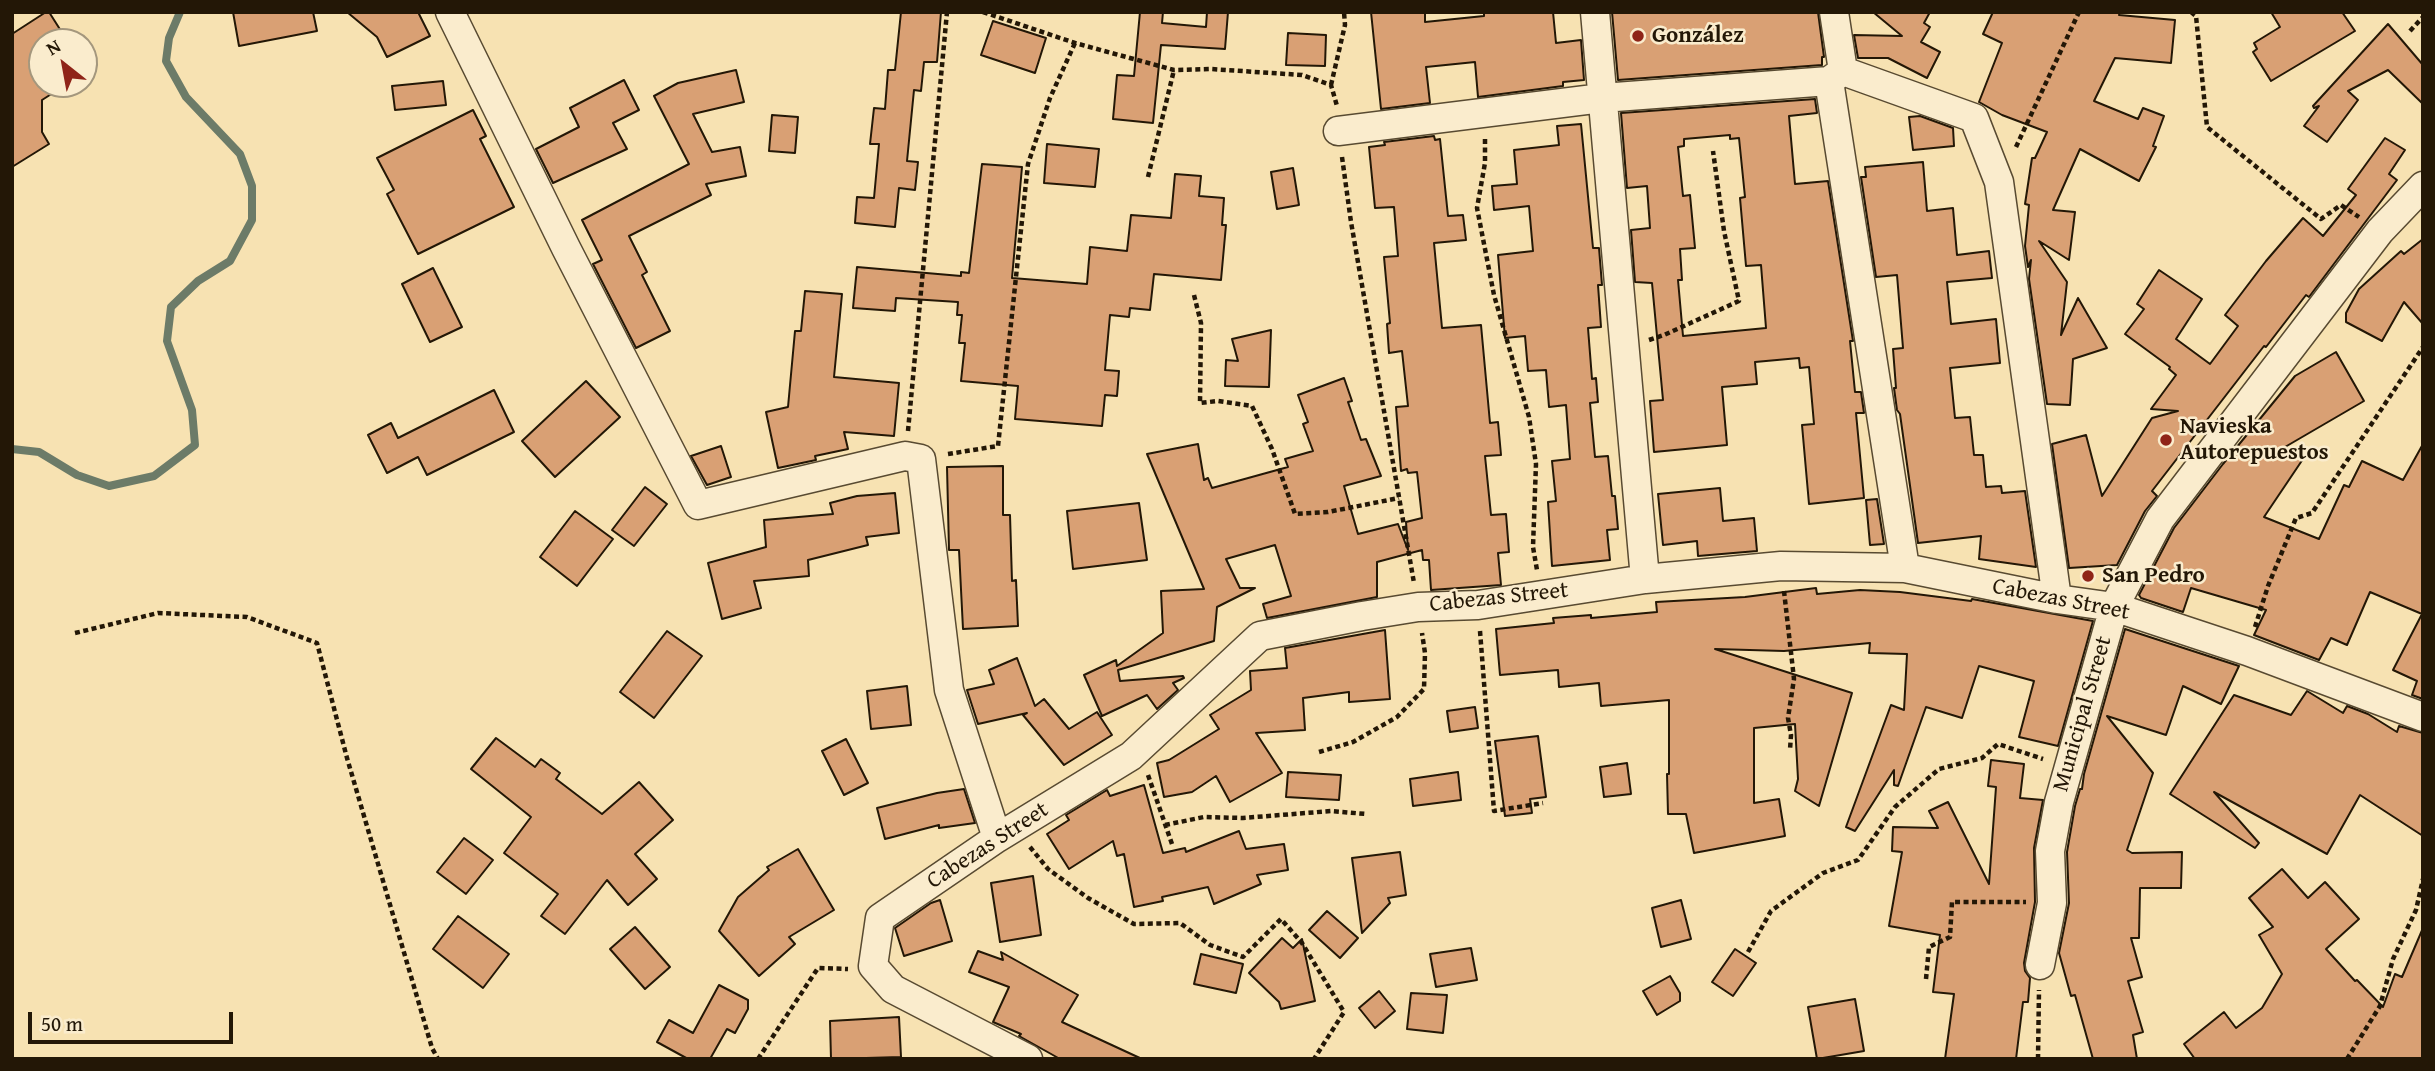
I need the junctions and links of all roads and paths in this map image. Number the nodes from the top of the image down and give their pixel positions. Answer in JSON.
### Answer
{"nodes":[{"id":1,"x":450,"y":12,"type":"edge"},
{"id":2,"x":947,"y":12,"type":"edge"},
{"id":3,"x":1344,"y":12,"type":"edge"},
{"id":4,"x":1595,"y":12,"type":"edge"},
{"id":5,"x":1834,"y":12,"type":"edge"},
{"id":6,"x":2079,"y":12,"type":"edge"},
{"id":7,"x":2191,"y":12,"type":"edge"},
{"id":8,"x":988,"y":13,"type":"edge"},
{"id":9,"x":2423,"y":17,"type":"edge"},
{"id":10,"x":2410,"y":31,"type":"dead end"},
{"id":11,"x":1075,"y":43,"type":"junction"},
{"id":12,"x":1174,"y":71,"type":"junction"},
{"id":13,"x":1836,"y":76,"type":"junction"},
{"id":14,"x":1331,"y":85,"type":"junction"},
{"id":15,"x":1602,"y":98,"type":"junction"},
{"id":16,"x":1485,"y":113,"type":"junction"},
{"id":17,"x":1338,"y":131,"type":"junction"},
{"id":18,"x":1713,"y":151,"type":"dead end"},
{"id":19,"x":1149,"y":177,"type":"dead end"},
{"id":20,"x":1999,"y":182,"type":"junction"},
{"id":21,"x":2423,"y":186,"type":"edge"},
{"id":22,"x":2380,"y":231,"type":"junction"},
{"id":23,"x":1194,"y":295,"type":"dead end"},
{"id":24,"x":2423,"y":347,"type":"edge"},
{"id":25,"x":1625,"y":348,"type":"junction"},
{"id":26,"x":913,"y":457,"type":"junction"},
{"id":27,"x":1399,"y":498,"type":"junction"},
{"id":28,"x":1781,"y":566,"type":"junction"},
{"id":29,"x":1905,"y":568,"type":"junction"},
{"id":30,"x":1645,"y":579,"type":"junction"},
{"id":31,"x":1541,"y":596,"type":"junction"},
{"id":32,"x":2057,"y":599,"type":"junction"},
{"id":33,"x":1478,"y":605,"type":"junction"},
{"id":34,"x":1418,"y":607,"type":"junction"},
{"id":35,"x":2114,"y":607,"type":"junction"},
{"id":36,"x":75,"y":633,"type":"dead end"},
{"id":37,"x":2247,"y":651,"type":"junction"},
{"id":38,"x":2423,"y":717,"type":"edge"},
{"id":39,"x":1790,"y":750,"type":"dead end"},
{"id":40,"x":1319,"y":752,"type":"dead end"},
{"id":41,"x":1131,"y":756,"type":"junction"},
{"id":42,"x":2067,"y":767,"type":"junction"},
{"id":43,"x":1543,"y":803,"type":"dead end"},
{"id":44,"x":1366,"y":814,"type":"dead end"},
{"id":45,"x":1166,"y":825,"type":"junction"},
{"id":46,"x":1005,"y":833,"type":"junction"},
{"id":47,"x":1171,"y":844,"type":"dead end"},
{"id":48,"x":2423,"y":879,"type":"edge"},
{"id":49,"x":2052,"y":903,"type":"junction"},
{"id":50,"x":1748,"y":952,"type":"dead end"},
{"id":51,"x":2039,"y":965,"type":"joint"},
{"id":52,"x":873,"y":966,"type":"junction"},
{"id":53,"x":1926,"y":979,"type":"dead end"},
{"id":54,"x":438,"y":1059,"type":"edge"},
{"id":55,"x":758,"y":1059,"type":"edge"},
{"id":56,"x":1028,"y":1059,"type":"edge"},
{"id":57,"x":1314,"y":1059,"type":"edge"},
{"id":58,"x":2038,"y":1059,"type":"edge"},
{"id":59,"x":2347,"y":1059,"type":"edge"}],
"edges":[{"from":1,"to":26,"type":"street"},
{"from":2,"to":26,"type":"path"},
{"from":3,"to":14,"type":"path"},
{"from":4,"to":15,"type":"street"},
{"from":5,"to":13,"type":"street"},
{"from":6,"to":20,"type":"path"},
{"from":7,"to":22,"type":"path"},
{"from":8,"to":11,"type":"path"},
{"from":9,"to":10,"type":"path"},
{"from":11,"to":12,"type":"path"},
{"from":11,"to":26,"type":"path"},
{"from":12,"to":14,"type":"path"},
{"from":12,"to":19,"type":"path"},
{"from":13,"to":15,"type":"street"},
{"from":13,"to":20,"type":"street"},
{"from":13,"to":29,"type":"street"},
{"from":14,"to":17,"type":"path"},
{"from":15,"to":16,"type":"street"},
{"from":15,"to":25,"type":"street"},
{"from":16,"to":17,"type":"street"},
{"from":16,"to":31,"type":"path"},
{"from":17,"to":27,"type":"path"},
{"from":18,"to":25,"type":"path"},
{"from":20,"to":32,"type":"street"},
{"from":21,"to":22,"type":"street","name":"Municipal Street"},
{"from":22,"to":35,"type":"street","name":"Municipal Street"},
{"from":23,"to":27,"type":"path"},
{"from":24,"to":37,"type":"path"},
{"from":25,"to":30,"type":"street"},
{"from":26,"to":46,"type":"street"},
{"from":27,"to":34,"type":"path"},
{"from":28,"to":29,"type":"street","name":"Cabezas Street"},
{"from":28,"to":30,"type":"street","name":"Cabezas Street"},
{"from":28,"to":39,"type":"path"},
{"from":29,"to":32,"type":"street","name":"Cabezas Street"},
{"from":30,"to":31,"type":"street","name":"Cabezas Street"},
{"from":31,"to":33,"type":"street","name":"Cabezas Street"},
{"from":32,"to":35,"type":"street","name":"Cabezas Street"},
{"from":33,"to":34,"type":"street","name":"Cabezas Street"},
{"from":33,"to":43,"type":"path"},
{"from":34,"to":40,"type":"path"},
{"from":34,"to":41,"type":"street","name":"Cabezas Street"},
{"from":35,"to":37,"type":"street","name":"Cabezas Street"},
{"from":35,"to":42,"type":"street","name":"Municipal Street"},
{"from":36,"to":54,"type":"path"},
{"from":37,"to":38,"type":"street","name":"Cabezas Street"},
{"from":41,"to":45,"type":"path"},
{"from":41,"to":46,"type":"street","name":"Cabezas Street"},
{"from":42,"to":49,"type":"street","name":"Municipal Street"},
{"from":42,"to":50,"type":"path"},
{"from":44,"to":45,"type":"path"},
{"from":45,"to":47,"type":"path"},
{"from":46,"to":52,"type":"street","name":"Cabezas Street"},
{"from":46,"to":57,"type":"path"},
{"from":48,"to":59,"type":"path"},
{"from":49,"to":51,"type":"street","name":"Municipal Street"},
{"from":49,"to":53,"type":"path"},
{"from":51,"to":58,"type":"path"},
{"from":52,"to":55,"type":"path"},
{"from":52,"to":56,"type":"street"}]}
